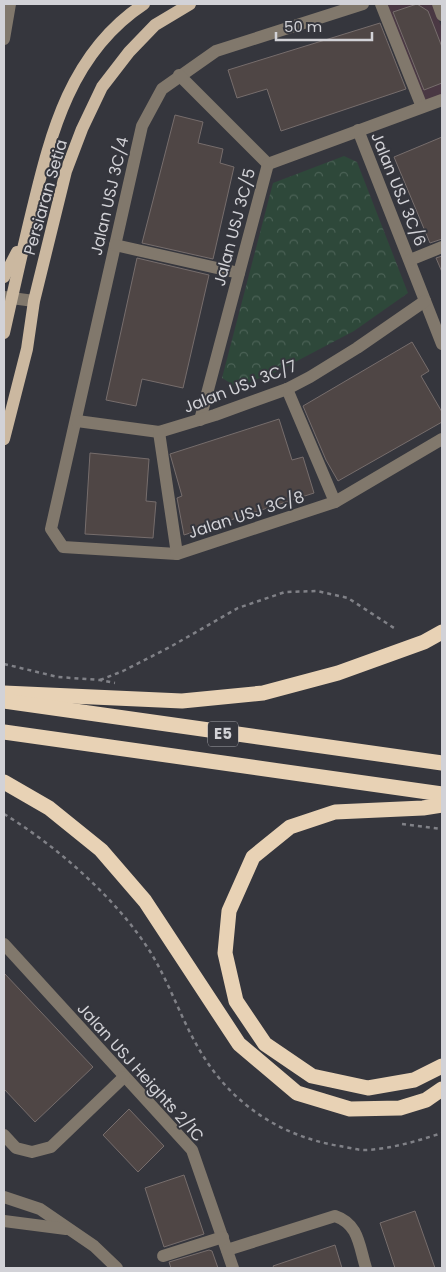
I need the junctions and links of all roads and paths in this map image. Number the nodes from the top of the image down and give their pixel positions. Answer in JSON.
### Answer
{"nodes":[{"id":1,"x":10,"y":4,"type":"edge"},
{"id":2,"x":144,"y":4,"type":"edge"},
{"id":3,"x":190,"y":4,"type":"edge"},
{"id":4,"x":363,"y":4,"type":"edge"},
{"id":5,"x":381,"y":4,"type":"edge"},
{"id":6,"x":438,"y":4,"type":"edge"},
{"id":7,"x":442,"y":15,"type":"edge"},
{"id":8,"x":4,"y":39,"type":"edge"},
{"id":9,"x":180,"y":75,"type":"junction"},
{"id":10,"x":442,"y":100,"type":"edge"},
{"id":11,"x":422,"y":107,"type":"junction"},
{"id":12,"x":358,"y":130,"type":"junction"},
{"id":13,"x":268,"y":164,"type":"junction"},
{"id":14,"x":26,"y":236,"type":"junction"},
{"id":15,"x":115,"y":245,"type":"junction"},
{"id":16,"x":442,"y":247,"type":"edge"},
{"id":17,"x":410,"y":260,"type":"junction"},
{"id":18,"x":239,"y":273,"type":"junction"},
{"id":19,"x":4,"y":277,"type":"edge"},
{"id":20,"x":8,"y":297,"type":"edge"},
{"id":21,"x":34,"y":301,"type":"junction"},
{"id":22,"x":425,"y":301,"type":"junction"},
{"id":23,"x":4,"y":334,"type":"edge"},
{"id":24,"x":442,"y":344,"type":"edge"},
{"id":25,"x":287,"y":389,"type":"junction"},
{"id":26,"x":77,"y":420,"type":"junction"},
{"id":27,"x":200,"y":420,"type":"junction"},
{"id":28,"x":159,"y":432,"type":"junction"},
{"id":29,"x":4,"y":438,"type":"edge"},
{"id":30,"x":442,"y":440,"type":"edge"},
{"id":31,"x":335,"y":502,"type":"junction"},
{"id":32,"x":51,"y":530,"type":"joint"},
{"id":33,"x":177,"y":554,"type":"junction"},
{"id":34,"x":394,"y":628,"type":"dead end"},
{"id":35,"x":442,"y":632,"type":"edge"},
{"id":36,"x":4,"y":664,"type":"edge"},
{"id":37,"x":100,"y":680,"type":"junction"},
{"id":38,"x":117,"y":684,"type":"dead end"},
{"id":39,"x":4,"y":693,"type":"edge"},
{"id":40,"x":4,"y":700,"type":"edge"},
{"id":41,"x":4,"y":732,"type":"edge"},
{"id":42,"x":442,"y":763,"type":"edge"},
{"id":43,"x":4,"y":782,"type":"edge"},
{"id":44,"x":442,"y":794,"type":"edge"},
{"id":45,"x":442,"y":805,"type":"edge"},
{"id":46,"x":399,"y":824,"type":"dead end"},
{"id":47,"x":442,"y":829,"type":"edge"},
{"id":48,"x":4,"y":944,"type":"edge"},
{"id":49,"x":442,"y":1066,"type":"edge"},
{"id":50,"x":124,"y":1077,"type":"junction"},
{"id":51,"x":442,"y":1089,"type":"edge"},
{"id":52,"x":4,"y":1135,"type":"edge"},
{"id":53,"x":4,"y":1197,"type":"edge"},
{"id":54,"x":4,"y":1221,"type":"edge"},
{"id":55,"x":71,"y":1229,"type":"junction"},
{"id":56,"x":223,"y":1237,"type":"junction"},
{"id":57,"x":227,"y":1250,"type":"junction"},
{"id":58,"x":164,"y":1256,"type":"dead end"},
{"id":59,"x":117,"y":1268,"type":"edge"},
{"id":60,"x":233,"y":1268,"type":"edge"},
{"id":61,"x":366,"y":1268,"type":"edge"}],
"edges":[{"from":1,"to":8,"type":"street"},
{"from":2,"to":14,"type":"main road","name":"Persiaran Setia"},
{"from":3,"to":21,"type":"main road","name":"Persiaran Setia"},
{"from":4,"to":9,"type":"street","name":"Jalan USJ 3C/4"},
{"from":5,"to":11,"type":"street"},
{"from":6,"to":7,"type":"street"},
{"from":9,"to":13,"type":"street"},
{"from":9,"to":15,"type":"street","name":"Jalan USJ 3C/4"},
{"from":10,"to":11,"type":"street","name":"Jalan USJ 3C/5"},
{"from":11,"to":12,"type":"street","name":"Jalan USJ 3C/5"},
{"from":12,"to":13,"type":"street","name":"Jalan USJ 3C/5"},
{"from":12,"to":17,"type":"street","name":"Jalan USJ 3C/6"},
{"from":13,"to":18,"type":"street","name":"Jalan USJ 3C/5"},
{"from":14,"to":19,"type":"main road"},
{"from":14,"to":20,"type":"main road","name":"Persiaran Setia"},
{"from":15,"to":18,"type":"street"},
{"from":15,"to":26,"type":"street","name":"Jalan USJ 3C/4"},
{"from":16,"to":17,"type":"street"},
{"from":17,"to":22,"type":"street","name":"Jalan USJ 3C/6"},
{"from":18,"to":27,"type":"street","name":"Jalan USJ 3C/5"},
{"from":20,"to":21,"type":"street"},
{"from":20,"to":23,"type":"main road","name":"Persiaran Setia"},
{"from":21,"to":29,"type":"main road","name":"Persiaran Setia"},
{"from":22,"to":24,"type":"street","name":"Jalan USJ 3C/6"},
{"from":22,"to":25,"type":"street","name":"Jalan USJ 3C/7"},
{"from":25,"to":27,"type":"street","name":"Jalan USJ 3C/7"},
{"from":25,"to":31,"type":"street"},
{"from":26,"to":28,"type":"street","name":"Jalan USJ 3C/7"},
{"from":26,"to":32,"type":"street","name":"Jalan USJ 3C/4"},
{"from":27,"to":28,"type":"street","name":"Jalan USJ 3C/7"},
{"from":28,"to":33,"type":"street"},
{"from":30,"to":31,"type":"street","name":"Jalan USJ 3C/8"},
{"from":31,"to":33,"type":"street","name":"Jalan USJ 3C/8"},
{"from":32,"to":33,"type":"street","name":"Jalan USJ 3C/8"},
{"from":34,"to":37,"type":"path"},
{"from":35,"to":39,"type":"highway"},
{"from":36,"to":37,"type":"path"},
{"from":37,"to":38,"type":"path"},
{"from":40,"to":42,"type":"highway","number":"E5"},
{"from":41,"to":44,"type":"highway","number":"E5"},
{"from":43,"to":51,"type":"highway"},
{"from":45,"to":49,"type":"highway"},
{"from":46,"to":47,"type":"path"},
{"from":48,"to":50,"type":"street","name":"Jalan USJ Heights 2/1C"},
{"from":50,"to":52,"type":"street"},
{"from":50,"to":56,"type":"street","name":"Jalan USJ Heights 2/1C"},
{"from":53,"to":55,"type":"street"},
{"from":54,"to":55,"type":"street"},
{"from":55,"to":59,"type":"street"},
{"from":56,"to":57,"type":"street","name":"Jalan USJ Heights 2/1C"},
{"from":56,"to":58,"type":"street"},
{"from":57,"to":60,"type":"street","name":"Jalan USJ Heights 2/1C"},
{"from":57,"to":61,"type":"street"}]}
